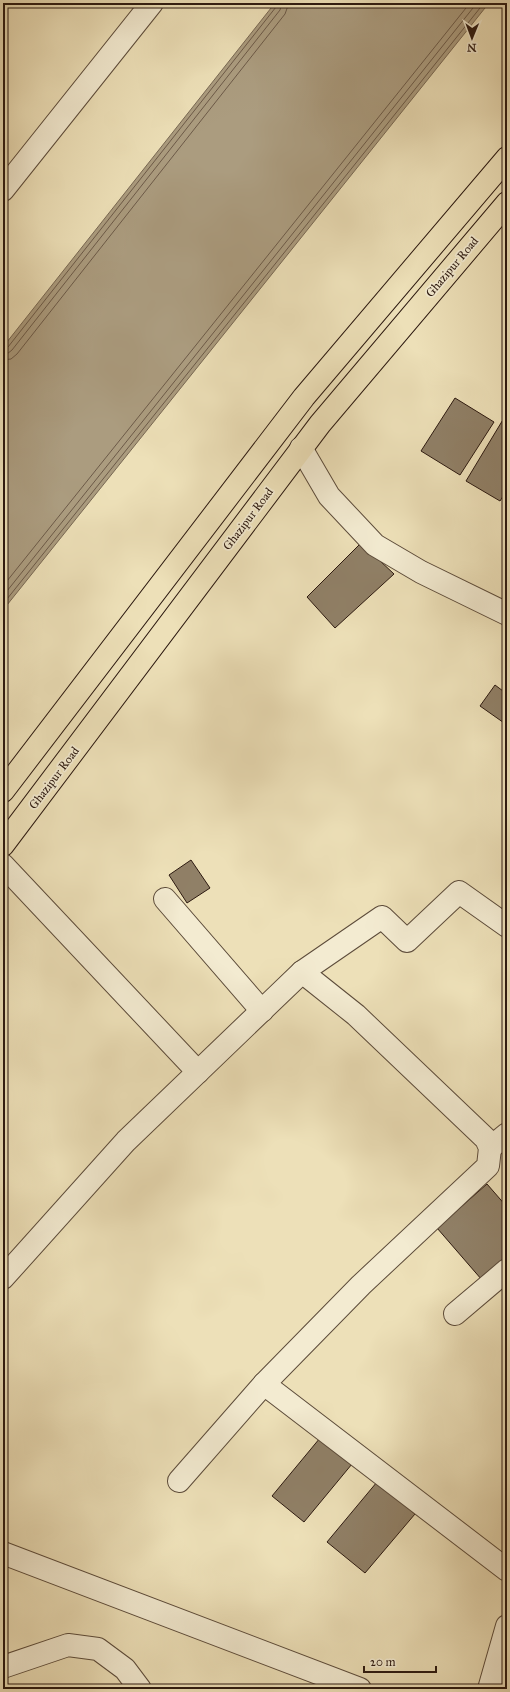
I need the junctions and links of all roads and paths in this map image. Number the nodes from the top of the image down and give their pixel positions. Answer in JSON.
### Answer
{"nodes":[{"id":1,"x":152,"y":3,"type":"edge"},
{"id":2,"x":507,"y":158,"type":"edge"},
{"id":3,"x":3,"y":190,"type":"edge"},
{"id":4,"x":507,"y":203,"type":"edge"},
{"id":5,"x":301,"y":448,"type":"junction"},
{"id":6,"x":507,"y":614,"type":"edge"},
{"id":7,"x":3,"y":791,"type":"edge"},
{"id":8,"x":3,"y":845,"type":"edge"},
{"id":9,"x":3,"y":865,"type":"edge"},
{"id":10,"x":165,"y":899,"type":"dead end"},
{"id":11,"x":507,"y":926,"type":"edge"},
{"id":12,"x":302,"y":972,"type":"junction"},
{"id":13,"x":262,"y":1011,"type":"junction"},
{"id":14,"x":198,"y":1072,"type":"junction"},
{"id":15,"x":507,"y":1134,"type":"edge"},
{"id":16,"x":490,"y":1148,"type":"junction"},
{"id":17,"x":507,"y":1270,"type":"edge"},
{"id":18,"x":3,"y":1278,"type":"edge"},
{"id":19,"x":455,"y":1314,"type":"dead end"},
{"id":20,"x":264,"y":1384,"type":"junction"},
{"id":21,"x":179,"y":1480,"type":"dead end"},
{"id":22,"x":3,"y":1553,"type":"edge"},
{"id":23,"x":507,"y":1570,"type":"edge"},
{"id":24,"x":507,"y":1626,"type":"edge"},
{"id":25,"x":3,"y":1667,"type":"edge"},
{"id":26,"x":140,"y":1689,"type":"edge"},
{"id":27,"x":360,"y":1689,"type":"edge"},
{"id":28,"x":489,"y":1689,"type":"edge"}],
"edges":[{"from":1,"to":3,"type":"street"},
{"from":2,"to":7,"type":"main road"},
{"from":4,"to":5,"type":"main road","name":"Ghazipur Road"},
{"from":5,"to":6,"type":"street"},
{"from":5,"to":8,"type":"main road","name":"Ghazipur Road"},
{"from":9,"to":14,"type":"street"},
{"from":10,"to":13,"type":"street"},
{"from":11,"to":12,"type":"street"},
{"from":12,"to":13,"type":"street"},
{"from":12,"to":16,"type":"street"},
{"from":13,"to":14,"type":"street"},
{"from":14,"to":18,"type":"street"},
{"from":15,"to":16,"type":"street"},
{"from":16,"to":20,"type":"street"},
{"from":17,"to":19,"type":"street"},
{"from":20,"to":21,"type":"street"},
{"from":20,"to":23,"type":"street"},
{"from":22,"to":27,"type":"street"},
{"from":24,"to":28,"type":"street"},
{"from":25,"to":26,"type":"street"}]}
